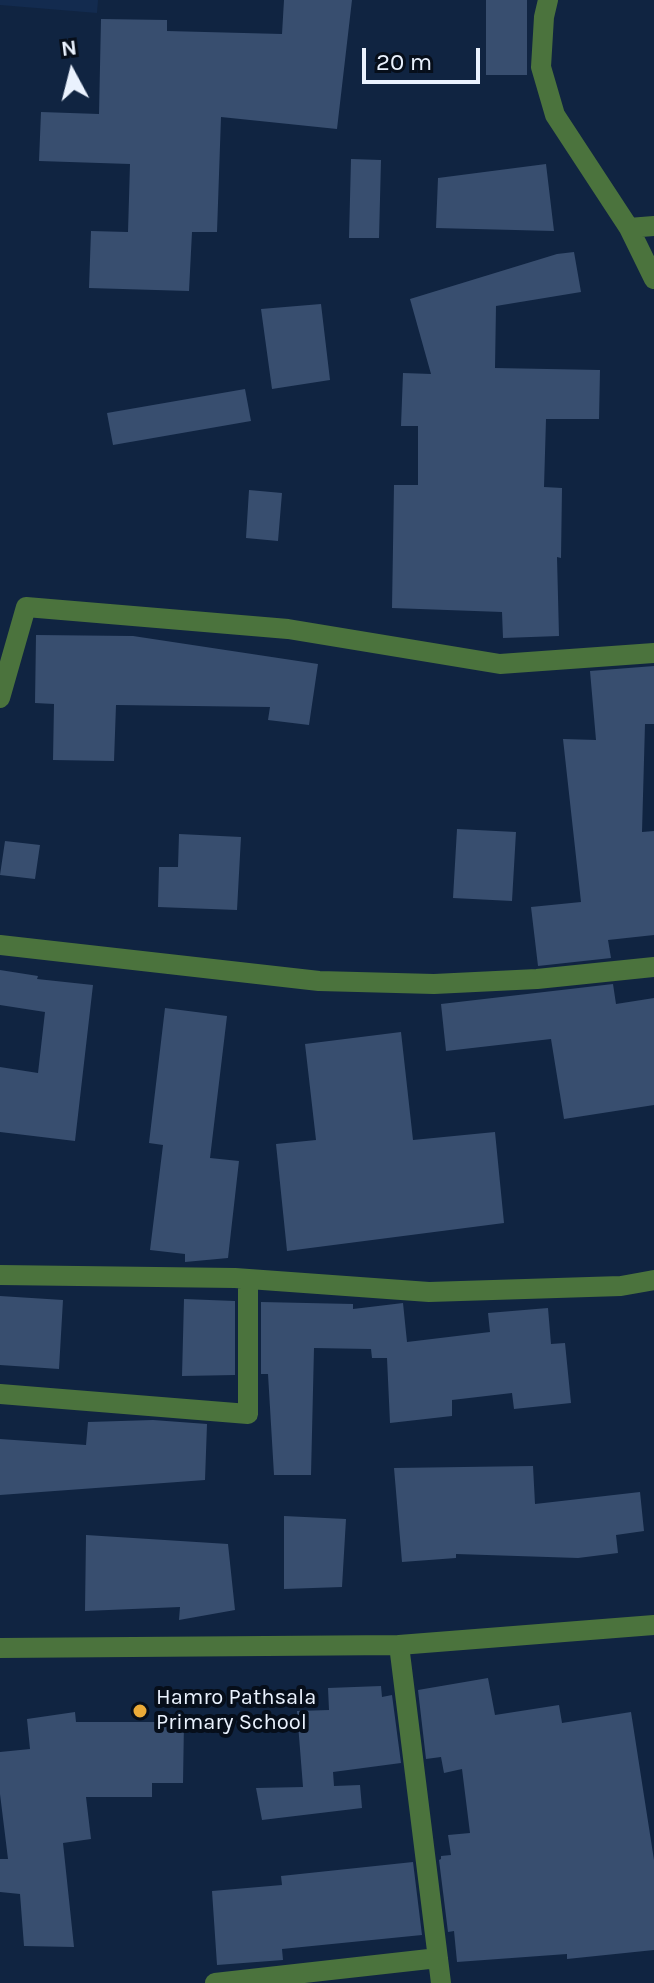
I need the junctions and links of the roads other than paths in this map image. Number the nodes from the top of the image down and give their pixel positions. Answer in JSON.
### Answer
{"nodes":[{"id":1,"x":548,"y":0,"type":"edge"},
{"id":2,"x":654,"y":226,"type":"edge"},
{"id":3,"x":629,"y":228,"type":"junction"},
{"id":4,"x":654,"y":279,"type":"edge"},
{"id":5,"x":654,"y":653,"type":"edge"},
{"id":6,"x":0,"y":698,"type":"edge"},
{"id":7,"x":0,"y":945,"type":"edge"},
{"id":8,"x":654,"y":967,"type":"edge"},
{"id":9,"x":0,"y":1275,"type":"edge"},
{"id":10,"x":248,"y":1279,"type":"junction"},
{"id":11,"x":654,"y":1280,"type":"edge"},
{"id":12,"x":0,"y":1394,"type":"edge"},
{"id":13,"x":654,"y":1625,"type":"edge"},
{"id":14,"x":399,"y":1645,"type":"junction"},
{"id":15,"x":0,"y":1648,"type":"edge"},
{"id":16,"x":438,"y":1958,"type":"junction"},
{"id":17,"x":215,"y":1983,"type":"edge"},
{"id":18,"x":441,"y":1983,"type":"edge"}],
"edges":[{"from":1,"to":3,"type":"street"},
{"from":2,"to":3,"type":"street"},
{"from":3,"to":4,"type":"street"},
{"from":5,"to":6,"type":"street"},
{"from":7,"to":8,"type":"street"},
{"from":9,"to":10,"type":"street"},
{"from":10,"to":11,"type":"street"},
{"from":10,"to":12,"type":"street"},
{"from":13,"to":14,"type":"street"},
{"from":14,"to":15,"type":"street"},
{"from":14,"to":16,"type":"street"},
{"from":16,"to":17,"type":"street"},
{"from":16,"to":18,"type":"street"}]}
